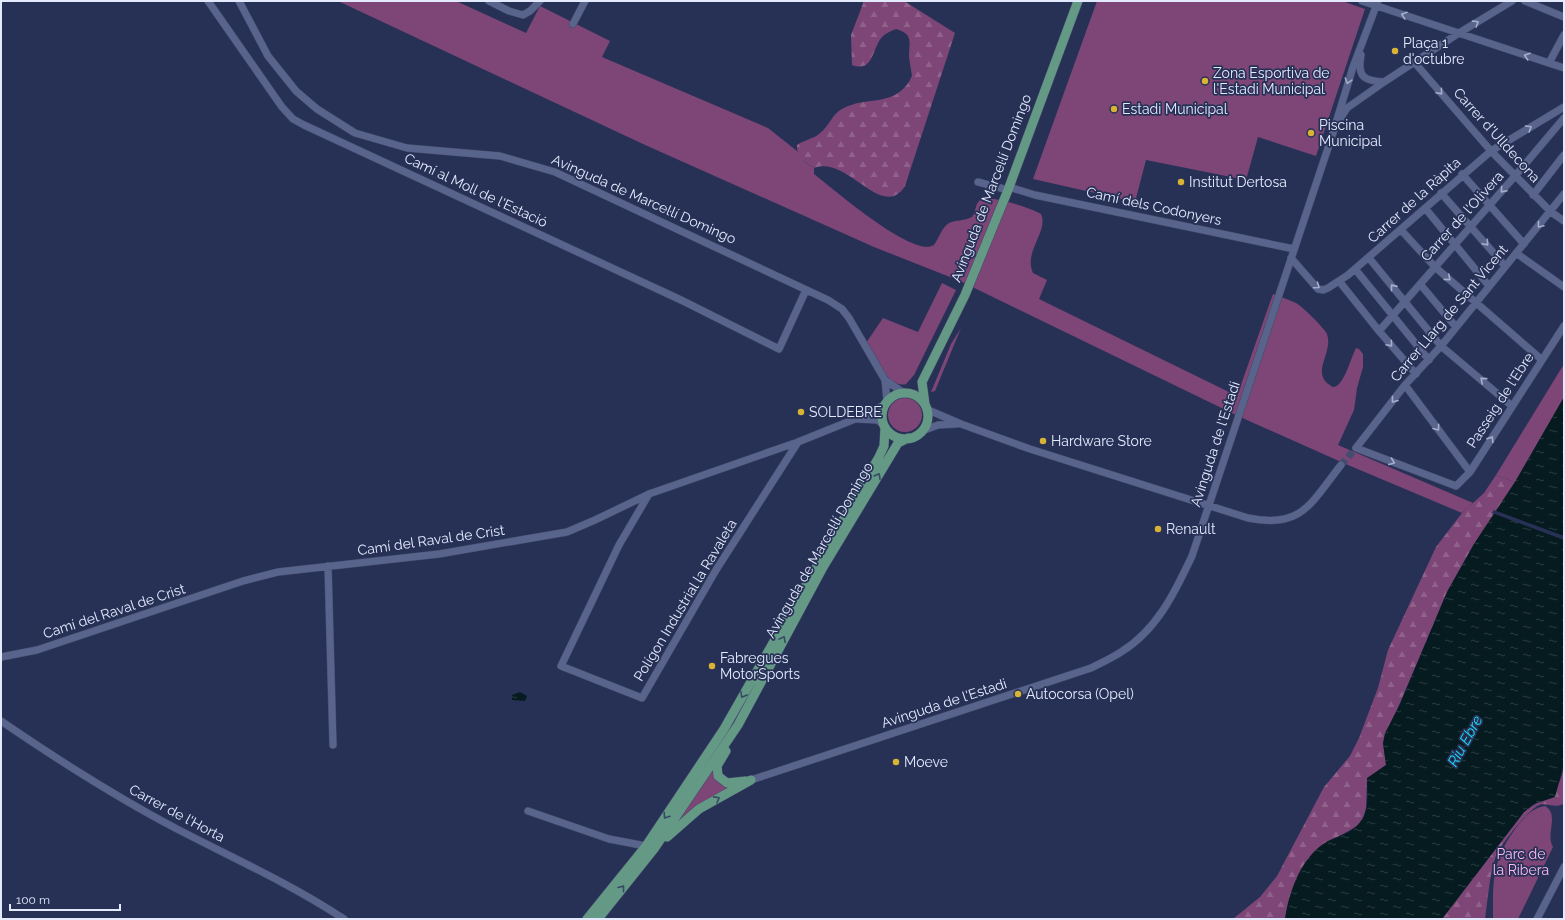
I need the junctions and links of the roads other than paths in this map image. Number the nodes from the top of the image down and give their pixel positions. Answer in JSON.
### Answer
{"nodes":[{"id":1,"x":208,"y":1,"type":"edge"},
{"id":2,"x":238,"y":1,"type":"edge"},
{"id":3,"x":489,"y":1,"type":"edge"},
{"id":4,"x":540,"y":1,"type":"edge"},
{"id":5,"x":585,"y":1,"type":"edge"},
{"id":6,"x":1078,"y":1,"type":"edge"},
{"id":7,"x":1362,"y":1,"type":"edge"},
{"id":8,"x":1512,"y":1,"type":"edge"},
{"id":9,"x":1525,"y":1,"type":"edge"},
{"id":10,"x":1377,"y":3,"type":"edge"},
{"id":11,"x":1564,"y":17,"type":"edge"},
{"id":12,"x":573,"y":24,"type":"dead end"},
{"id":13,"x":1367,"y":32,"type":"junction"},
{"id":14,"x":1459,"y":33,"type":"junction"},
{"id":15,"x":1564,"y":36,"type":"edge"},
{"id":16,"x":1415,"y":63,"type":"junction"},
{"id":17,"x":1549,"y":63,"type":"junction"},
{"id":18,"x":1564,"y":68,"type":"edge"},
{"id":19,"x":1384,"y":82,"type":"junction"},
{"id":20,"x":1344,"y":95,"type":"junction"},
{"id":21,"x":1351,"y":105,"type":"junction"},
{"id":22,"x":1564,"y":107,"type":"edge"},
{"id":23,"x":1564,"y":118,"type":"edge"},
{"id":24,"x":1332,"y":136,"type":"junction"},
{"id":25,"x":1490,"y":151,"type":"junction"},
{"id":26,"x":1564,"y":155,"type":"edge"},
{"id":27,"x":1462,"y":174,"type":"junction"},
{"id":28,"x":1515,"y":176,"type":"junction"},
{"id":29,"x":978,"y":182,"type":"dead end"},
{"id":30,"x":1009,"y":188,"type":"junction"},
{"id":31,"x":1441,"y":193,"type":"junction"},
{"id":32,"x":1564,"y":194,"type":"edge"},
{"id":33,"x":1533,"y":195,"type":"junction"},
{"id":34,"x":1489,"y":206,"type":"junction"},
{"id":35,"x":1425,"y":208,"type":"junction"},
{"id":36,"x":1551,"y":212,"type":"junction"},
{"id":37,"x":1564,"y":220,"type":"edge"},
{"id":38,"x":1471,"y":226,"type":"junction"},
{"id":39,"x":1401,"y":230,"type":"junction"},
{"id":40,"x":1454,"y":244,"type":"junction"},
{"id":41,"x":1524,"y":244,"type":"junction"},
{"id":42,"x":1294,"y":249,"type":"junction"},
{"id":43,"x":1516,"y":253,"type":"junction"},
{"id":44,"x":1291,"y":258,"type":"junction"},
{"id":45,"x":1369,"y":258,"type":"junction"},
{"id":46,"x":1506,"y":266,"type":"junction"},
{"id":47,"x":1435,"y":267,"type":"junction"},
{"id":48,"x":1355,"y":269,"type":"junction"},
{"id":49,"x":1339,"y":281,"type":"junction"},
{"id":50,"x":1420,"y":284,"type":"junction"},
{"id":51,"x":1489,"y":286,"type":"junction"},
{"id":52,"x":1564,"y":286,"type":"edge"},
{"id":53,"x":806,"y":290,"type":"junction"},
{"id":54,"x":1405,"y":302,"type":"junction"},
{"id":55,"x":1476,"y":302,"type":"junction"},
{"id":56,"x":1393,"y":316,"type":"junction"},
{"id":57,"x":1564,"y":326,"type":"edge"},
{"id":58,"x":1456,"y":327,"type":"junction"},
{"id":59,"x":1378,"y":331,"type":"junction"},
{"id":60,"x":1442,"y":346,"type":"junction"},
{"id":61,"x":1429,"y":360,"type":"junction"},
{"id":62,"x":1542,"y":360,"type":"junction"},
{"id":63,"x":1416,"y":374,"type":"junction"},
{"id":64,"x":885,"y":380,"type":"junction"},
{"id":65,"x":922,"y":382,"type":"junction"},
{"id":66,"x":1405,"y":385,"type":"junction"},
{"id":67,"x":905,"y":393,"type":"junction"},
{"id":68,"x":885,"y":403,"type":"junction"},
{"id":69,"x":926,"y":406,"type":"junction"},
{"id":70,"x":1512,"y":406,"type":"junction"},
{"id":71,"x":855,"y":419,"type":"junction"},
{"id":72,"x":961,"y":424,"type":"junction"},
{"id":73,"x":884,"y":426,"type":"junction"},
{"id":74,"x":922,"y":431,"type":"junction"},
{"id":75,"x":908,"y":438,"type":"junction"},
{"id":76,"x":798,"y":442,"type":"junction"},
{"id":77,"x":1341,"y":465,"type":"tunnel mouth"},
{"id":78,"x":1470,"y":472,"type":"junction"},
{"id":79,"x":1456,"y":486,"type":"joint"},
{"id":80,"x":649,"y":494,"type":"junction"},
{"id":81,"x":1209,"y":506,"type":"junction"},
{"id":82,"x":328,"y":566,"type":"junction"},
{"id":83,"x":1,"y":657,"type":"edge"},
{"id":84,"x":1,"y":721,"type":"edge"},
{"id":85,"x":738,"y":725,"type":"junction"},
{"id":86,"x":333,"y":745,"type":"dead end"},
{"id":87,"x":751,"y":780,"type":"junction"},
{"id":88,"x":528,"y":811,"type":"dead end"},
{"id":89,"x":650,"y":847,"type":"junction"},
{"id":90,"x":1564,"y":868,"type":"edge"},
{"id":91,"x":344,"y":919,"type":"edge"},
{"id":92,"x":587,"y":919,"type":"edge"},
{"id":93,"x":598,"y":919,"type":"edge"},
{"id":94,"x":1537,"y":919,"type":"edge"}],
"edges":[{"from":1,"to":53,"type":"street","name":"Camí al Moll de l'Estació"},
{"from":2,"to":53,"type":"street","name":"Avinguda de Marcel·lí Domingo"},
{"from":3,"to":4,"type":"street"},
{"from":5,"to":12,"type":"street"},
{"from":6,"to":30,"type":"main road","name":"Avinguda de Marcel·lí Domingo"},
{"from":7,"to":10,"type":"street"},
{"from":14,"to":8,"type":"street","one_way":true},
{"from":9,"to":11,"type":"street"},
{"from":10,"to":13,"type":"street","name":"Avinguda de l'Estadi"},
{"from":14,"to":10,"type":"street","one_way":true},
{"from":13,"to":19,"type":"street"},
{"from":13,"to":20,"type":"street","name":"Avinguda de l'Estadi","one_way":true},
{"from":14,"to":16,"type":"street"},
{"from":17,"to":14,"type":"street","one_way":true},
{"from":15,"to":17,"type":"street"},
{"from":16,"to":19,"type":"street"},
{"from":16,"to":25,"type":"street","name":"Carrer d'Ulldecona","one_way":true},
{"from":17,"to":18,"type":"street"},
{"from":19,"to":21,"type":"street"},
{"from":20,"to":21,"type":"street"},
{"from":20,"to":24,"type":"street","name":"Avinguda de l'Estadi"},
{"from":21,"to":24,"type":"street"},
{"from":25,"to":22,"type":"street","name":"Carrer de la Ràpita","one_way":true},
{"from":23,"to":28,"type":"street","name":"Carrer de l'Olivera"},
{"from":24,"to":42,"type":"street","name":"Avinguda de l'Estadi"},
{"from":25,"to":27,"type":"street","name":"Carrer de la Ràpita"},
{"from":25,"to":28,"type":"street","name":"Carrer d'Ulldecona"},
{"from":26,"to":33,"type":"street"},
{"from":27,"to":31,"type":"street","name":"Carrer de la Ràpita"},
{"from":27,"to":34,"type":"street"},
{"from":28,"to":33,"type":"street","name":"Carrer d'Ulldecona"},
{"from":28,"to":34,"type":"street","name":"Carrer de l'Olivera","one_way":true},
{"from":29,"to":30,"type":"street","name":"Camí dels Codonyers"},
{"from":30,"to":42,"type":"street","name":"Camí dels Codonyers"},
{"from":30,"to":65,"type":"main road","name":"Avinguda de Marcel·lí Domingo"},
{"from":31,"to":35,"type":"street","name":"Carrer de la Ràpita"},
{"from":31,"to":38,"type":"street"},
{"from":32,"to":36,"type":"street","name":"Carrer Llarg de Sant Vicent"},
{"from":33,"to":36,"type":"street","name":"Carrer d'Ulldecona"},
{"from":34,"to":38,"type":"street","name":"Carrer de l'Olivera"},
{"from":34,"to":41,"type":"street"},
{"from":35,"to":39,"type":"street","name":"Carrer de la Ràpita"},
{"from":35,"to":40,"type":"street"},
{"from":36,"to":37,"type":"street","name":"Carrer d'Ulldecona"},
{"from":36,"to":41,"type":"street","name":"Carrer Llarg de Sant Vicent","one_way":true},
{"from":38,"to":40,"type":"street","name":"Carrer de l'Olivera"},
{"from":38,"to":46,"type":"street","one_way":true},
{"from":39,"to":45,"type":"street","name":"Carrer de la Ràpita"},
{"from":39,"to":47,"type":"street"},
{"from":40,"to":47,"type":"street","name":"Carrer de l'Olivera"},
{"from":40,"to":51,"type":"street"},
{"from":41,"to":43,"type":"street","name":"Carrer Llarg de Sant Vicent"},
{"from":42,"to":44,"type":"street","name":"Avinguda de l'Estadi"},
{"from":43,"to":46,"type":"street","name":"Carrer Llarg de Sant Vicent"},
{"from":43,"to":52,"type":"street"},
{"from":44,"to":49,"type":"street","name":"Carrer de la Ràpita","one_way":true},
{"from":44,"to":81,"type":"street","name":"Avinguda de l'Estadi"},
{"from":45,"to":48,"type":"street","name":"Carrer de la Ràpita"},
{"from":54,"to":45,"type":"street","one_way":true},
{"from":46,"to":51,"type":"street","name":"Carrer Llarg de Sant Vicent"},
{"from":47,"to":50,"type":"street","name":"Carrer de l'Olivera"},
{"from":47,"to":55,"type":"street","one_way":true},
{"from":48,"to":49,"type":"street","name":"Carrer de la Ràpita"},
{"from":48,"to":56,"type":"street"},
{"from":49,"to":59,"type":"street"},
{"from":50,"to":54,"type":"street","name":"Carrer de l'Olivera"},
{"from":50,"to":58,"type":"street"},
{"from":51,"to":55,"type":"street","name":"Carrer Llarg de Sant Vicent"},
{"from":53,"to":64,"type":"street","name":"Avinguda de Marcel·lí Domingo"},
{"from":54,"to":56,"type":"street","name":"Carrer de l'Olivera"},
{"from":54,"to":60,"type":"street"},
{"from":55,"to":58,"type":"street","name":"Carrer Llarg de Sant Vicent"},
{"from":55,"to":62,"type":"street"},
{"from":56,"to":59,"type":"street","name":"Carrer de l'Olivera"},
{"from":56,"to":61,"type":"street"},
{"from":57,"to":62,"type":"street","name":"Passeig de l'Ebre"},
{"from":58,"to":60,"type":"street","name":"Carrer Llarg de Sant Vicent"},
{"from":59,"to":63,"type":"street","one_way":true},
{"from":60,"to":61,"type":"street","name":"Carrer Llarg de Sant Vicent"},
{"from":70,"to":60,"type":"street","one_way":true},
{"from":61,"to":63,"type":"street","name":"Carrer Llarg de Sant Vicent"},
{"from":62,"to":70,"type":"street","name":"Passeig de l'Ebre"},
{"from":63,"to":66,"type":"street","name":"Carrer Llarg de Sant Vicent"},
{"from":64,"to":67,"type":"street"},
{"from":64,"to":68,"type":"street"},
{"from":65,"to":67,"type":"main road","name":"Avinguda de Marcel·lí Domingo"},
{"from":65,"to":69,"type":"main road"},
{"from":66,"to":78,"type":"street","one_way":true},
{"from":66,"to":79,"type":"street","name":"Carrer Llarg de Sant Vicent","one_way":true},
{"from":67,"to":68,"type":"main road"},
{"from":67,"to":69,"type":"main road"},
{"from":68,"to":71,"type":"street","name":"Camí del Raval de Crist"},
{"from":68,"to":73,"type":"main road"},
{"from":69,"to":72,"type":"street"},
{"from":69,"to":74,"type":"main road"},
{"from":78,"to":70,"type":"street","name":"Passeig de l'Ebre","one_way":true},
{"from":71,"to":73,"type":"street"},
{"from":71,"to":76,"type":"street","name":"Camí del Raval de Crist"},
{"from":72,"to":74,"type":"street"},
{"from":72,"to":81,"type":"street"},
{"from":73,"to":75,"type":"main road"},
{"from":73,"to":89,"type":"main road","one_way":true},
{"from":74,"to":75,"type":"main road"},
{"from":85,"to":75,"type":"main road","name":"Avinguda de Marcel·lí Domingo","one_way":true},
{"from":76,"to":80,"type":"street","name":"Camí del Raval de Crist"},
{"from":76,"to":80,"type":"street","name":"Polígon Industrial la Ravaleta"},
{"from":77,"to":81,"type":"street"},
{"from":78,"to":79,"type":"street","name":"Passeig de l'Ebre"},
{"from":80,"to":82,"type":"street","name":"Camí del Raval de Crist"},
{"from":81,"to":87,"type":"street","name":"Avinguda de l'Estadi"},
{"from":82,"to":83,"type":"street","name":"Camí del Raval de Crist"},
{"from":82,"to":86,"type":"street"},
{"from":84,"to":91,"type":"street","name":"Carrer de l'Horta"},
{"from":85,"to":87,"type":"main road"},
{"from":85,"to":89,"type":"main road","name":"Avinguda de Marcel·lí Domingo"},
{"from":89,"to":87,"type":"main road","one_way":true},
{"from":88,"to":89,"type":"street"},
{"from":89,"to":92,"type":"main road"},
{"from":93,"to":89,"type":"main road","name":"Avinguda de Marcel·lí Domingo","one_way":true},
{"from":90,"to":94,"type":"street"}]}
